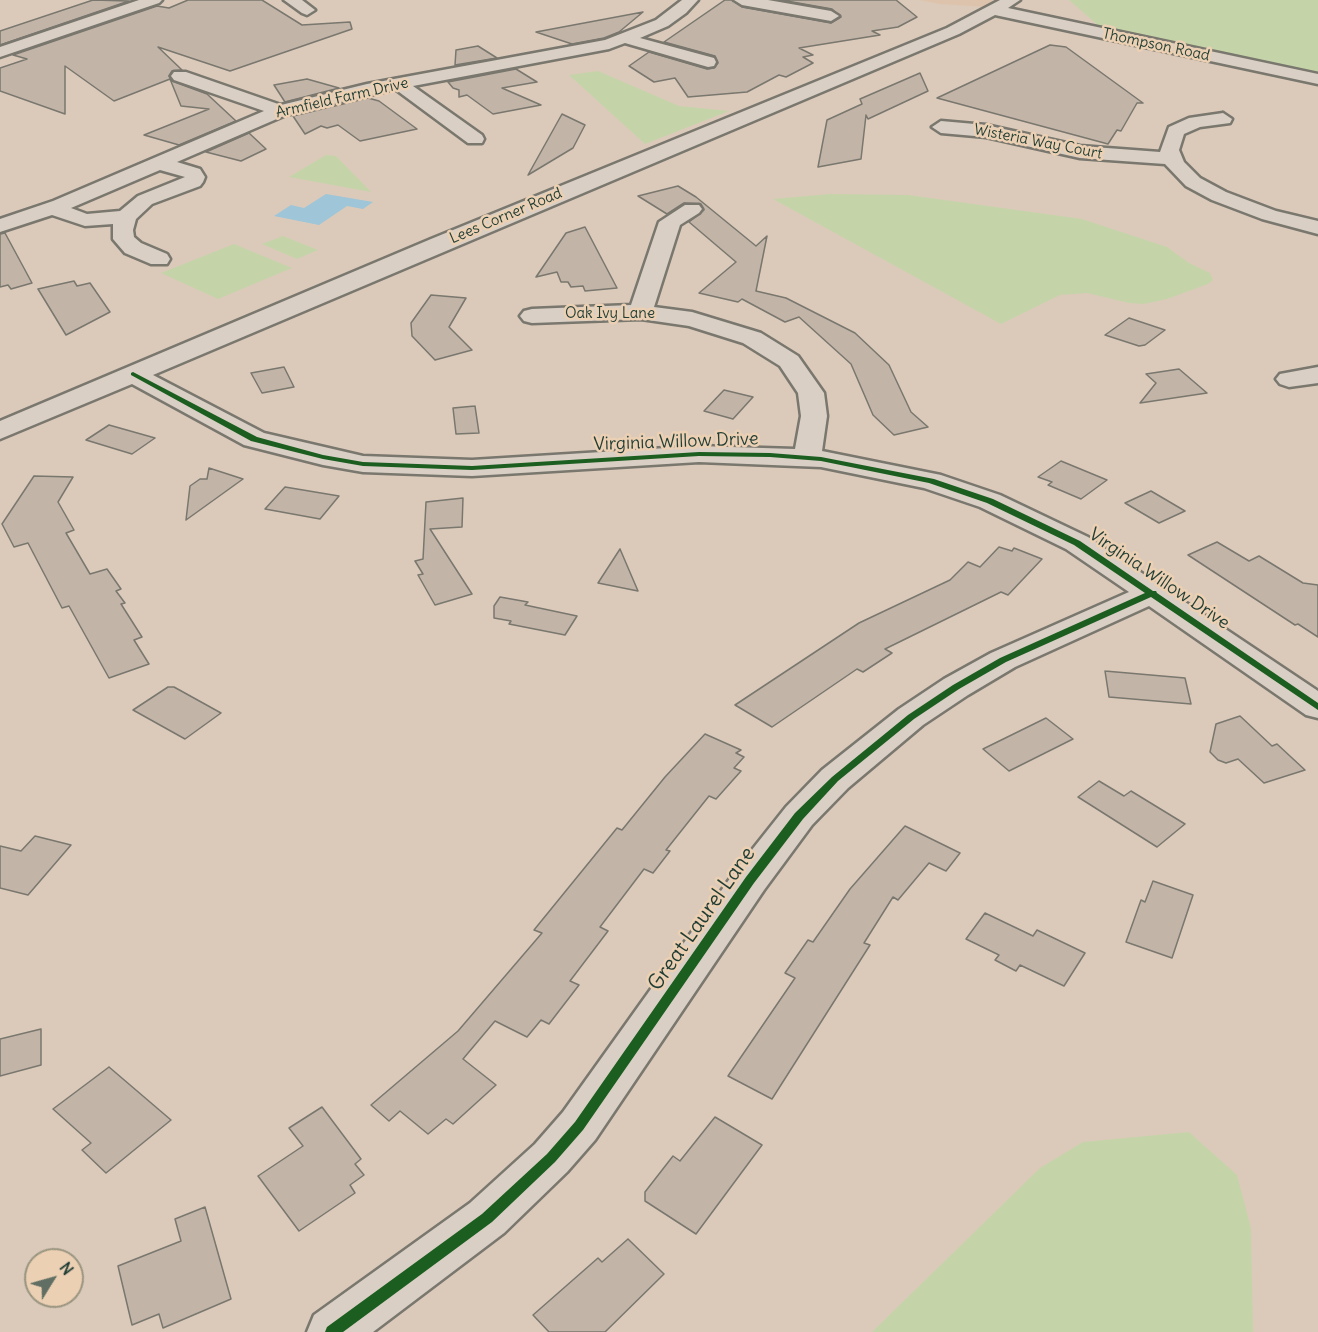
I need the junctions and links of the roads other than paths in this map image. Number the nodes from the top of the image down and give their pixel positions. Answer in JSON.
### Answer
{"nodes":[{"id":1,"x":154,"y":0,"type":"edge"},
{"id":2,"x":292,"y":0,"type":"edge"},
{"id":3,"x":690,"y":0,"type":"edge"},
{"id":4,"x":742,"y":0,"type":"edge"},
{"id":5,"x":1003,"y":5,"type":"edge"},
{"id":6,"x":308,"y":10,"type":"dead end"},
{"id":7,"x":831,"y":16,"type":"dead end"},
{"id":8,"x":627,"y":39,"type":"junction"},
{"id":9,"x":0,"y":52,"type":"edge"},
{"id":10,"x":708,"y":62,"type":"dead end"},
{"id":11,"x":180,"y":76,"type":"dead end"},
{"id":12,"x":1318,"y":79,"type":"edge"},
{"id":13,"x":398,"y":83,"type":"junction"},
{"id":14,"x":280,"y":111,"type":"junction"},
{"id":15,"x":1223,"y":119,"type":"dead end"},
{"id":16,"x":941,"y":127,"type":"dead end"},
{"id":17,"x":476,"y":139,"type":"dead end"},
{"id":18,"x":1172,"y":159,"type":"junction"},
{"id":19,"x":158,"y":163,"type":"junction"},
{"id":20,"x":52,"y":208,"type":"junction"},
{"id":21,"x":692,"y":209,"type":"dead end"},
{"id":22,"x":126,"y":217,"type":"junction"},
{"id":23,"x":0,"y":226,"type":"edge"},
{"id":24,"x":1318,"y":228,"type":"edge"},
{"id":25,"x":159,"y":259,"type":"dead end"},
{"id":26,"x":641,"y":312,"type":"junction"},
{"id":27,"x":532,"y":316,"type":"dead end"},
{"id":28,"x":133,"y":374,"type":"junction"},
{"id":29,"x":1318,"y":375,"type":"edge"},
{"id":30,"x":1289,"y":379,"type":"dead end"},
{"id":31,"x":0,"y":431,"type":"edge"},
{"id":32,"x":807,"y":458,"type":"junction"},
{"id":33,"x":1153,"y":593,"type":"junction"},
{"id":34,"x":1318,"y":707,"type":"edge"},
{"id":35,"x":332,"y":1332,"type":"edge"}],
"edges":[{"from":1,"to":9,"type":"street"},
{"from":2,"to":6,"type":"street"},
{"from":3,"to":8,"type":"street","name":"Armfield Farm Drive"},
{"from":4,"to":7,"type":"street"},
{"from":5,"to":12,"type":"street","name":"Thompson Road"},
{"from":5,"to":28,"type":"street","name":"Lees Corner Road"},
{"from":8,"to":10,"type":"street"},
{"from":8,"to":13,"type":"street","name":"Armfield Farm Drive"},
{"from":11,"to":14,"type":"street"},
{"from":13,"to":14,"type":"street","name":"Armfield Farm Drive"},
{"from":13,"to":17,"type":"street"},
{"from":14,"to":19,"type":"street","name":"Armfield Farm Drive"},
{"from":15,"to":18,"type":"street"},
{"from":16,"to":18,"type":"street","name":"Wisteria Way Court"},
{"from":18,"to":24,"type":"street"},
{"from":19,"to":20,"type":"street","name":"Armfield Farm Drive"},
{"from":19,"to":22,"type":"street"},
{"from":20,"to":22,"type":"street"},
{"from":20,"to":23,"type":"street","name":"Armfield Farm Drive"},
{"from":21,"to":26,"type":"street"},
{"from":22,"to":25,"type":"street"},
{"from":26,"to":27,"type":"street","name":"Oak Ivy Lane"},
{"from":26,"to":32,"type":"street","name":"Oak Ivy Lane"},
{"from":28,"to":31,"type":"street","name":"Lees Corner Road"},
{"from":28,"to":32,"type":"street","name":"Virginia Willow Drive"},
{"from":29,"to":30,"type":"street"},
{"from":32,"to":33,"type":"street","name":"Virginia Willow Drive"},
{"from":33,"to":34,"type":"street","name":"Virginia Willow Drive"},
{"from":33,"to":35,"type":"street","name":"Great Laurel Lane"}]}
